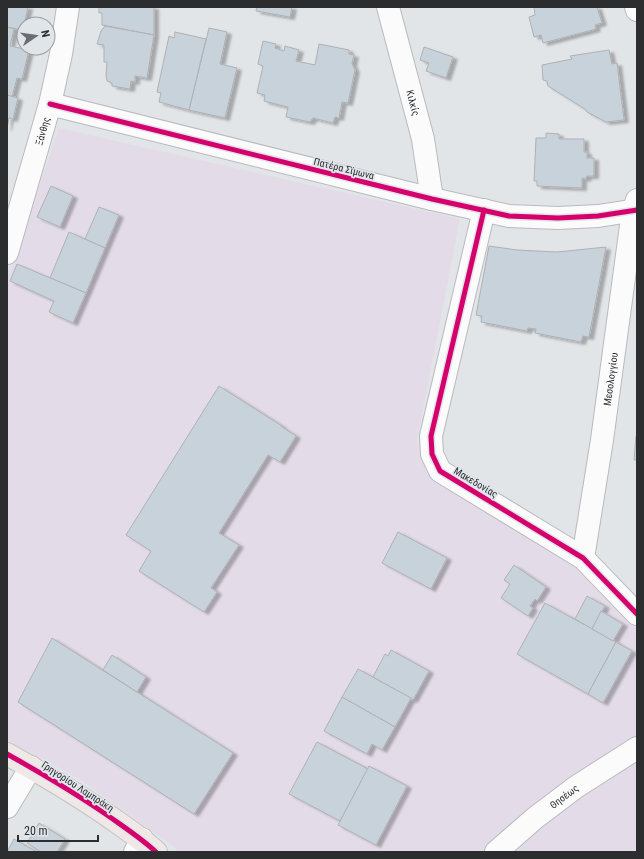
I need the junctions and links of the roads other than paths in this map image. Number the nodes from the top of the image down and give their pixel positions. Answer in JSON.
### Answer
{"nodes":[{"id":1,"x":68,"y":7,"type":"edge"},
{"id":2,"x":388,"y":7,"type":"edge"},
{"id":3,"x":636,"y":7,"type":"edge"},
{"id":4,"x":637,"y":10,"type":"edge"},
{"id":5,"x":50,"y":104,"type":"junction"},
{"id":6,"x":432,"y":199,"type":"junction"},
{"id":7,"x":636,"y":207,"type":"edge"},
{"id":8,"x":484,"y":210,"type":"junction"},
{"id":9,"x":7,"y":252,"type":"edge"},
{"id":10,"x":583,"y":558,"type":"junction"},
{"id":11,"x":637,"y":614,"type":"edge"},
{"id":12,"x":637,"y":748,"type":"edge"},
{"id":13,"x":7,"y":754,"type":"edge"},
{"id":14,"x":30,"y":767,"type":"junction"},
{"id":15,"x":7,"y":807,"type":"edge"},
{"id":16,"x":145,"y":848,"type":"edge"},
{"id":17,"x":496,"y":852,"type":"edge"}],
"edges":[{"from":1,"to":5,"type":"street","name":"Ξάνθης"},
{"from":2,"to":6,"type":"street","name":"Κιλκίς"},
{"from":3,"to":4,"type":"street"},
{"from":5,"to":6,"type":"street","name":"Πατέρα Σϊμωνα"},
{"from":5,"to":9,"type":"street","name":"Ξάνθης"},
{"from":6,"to":8,"type":"street","name":"Πατέρα Σϊμωνα"},
{"from":7,"to":8,"type":"street","name":"Πατέρα Σϊμωνα"},
{"from":7,"to":10,"type":"street","name":"Μεσολογγίου"},
{"from":8,"to":10,"type":"street","name":"Μακεδονίας"},
{"from":10,"to":11,"type":"street","name":"Μακεδονίας"},
{"from":12,"to":17,"type":"street","name":"Θησέως"},
{"from":13,"to":14,"type":"main road","name":"Γρηγορίου Λαμπράκη"},
{"from":14,"to":15,"type":"street"},
{"from":14,"to":16,"type":"main road","name":"Γρηγορίου Λαμπράκη"}]}
